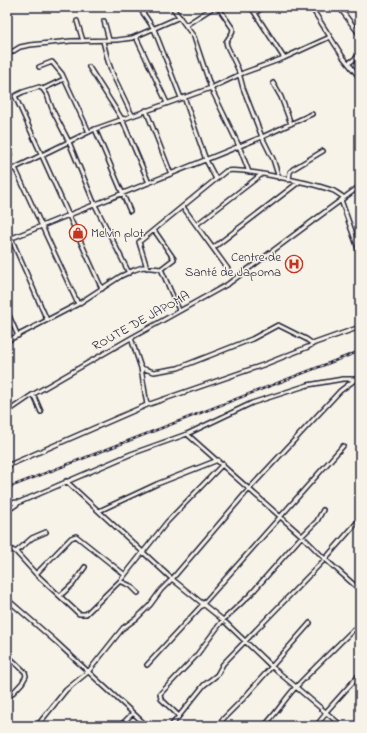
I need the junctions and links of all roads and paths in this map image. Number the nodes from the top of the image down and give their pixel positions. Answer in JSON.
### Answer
{"nodes":[{"id":1,"x":139,"y":7,"type":"edge"},
{"id":2,"x":172,"y":7,"type":"edge"},
{"id":3,"x":214,"y":7,"type":"edge"},
{"id":4,"x":218,"y":7,"type":"edge"},
{"id":5,"x":252,"y":7,"type":"edge"},
{"id":6,"x":263,"y":7,"type":"edge"},
{"id":7,"x":311,"y":7,"type":"edge"},
{"id":8,"x":339,"y":7,"type":"edge"},
{"id":9,"x":255,"y":13,"type":"junction"},
{"id":10,"x":180,"y":17,"type":"junction"},
{"id":11,"x":77,"y":21,"type":"dead end"},
{"id":12,"x":104,"y":21,"type":"dead end"},
{"id":13,"x":186,"y":25,"type":"junction"},
{"id":14,"x":154,"y":29,"type":"junction"},
{"id":15,"x":360,"y":35,"type":"edge"},
{"id":16,"x":136,"y":37,"type":"junction"},
{"id":17,"x":330,"y":37,"type":"junction"},
{"id":18,"x":109,"y":40,"type":"junction"},
{"id":19,"x":83,"y":41,"type":"junction"},
{"id":20,"x":103,"y":41,"type":"junction"},
{"id":21,"x":7,"y":55,"type":"edge"},
{"id":22,"x":360,"y":55,"type":"edge"},
{"id":23,"x":284,"y":58,"type":"junction"},
{"id":24,"x":349,"y":63,"type":"junction"},
{"id":25,"x":89,"y":67,"type":"dead end"},
{"id":26,"x":39,"y":68,"type":"dead end"},
{"id":27,"x":239,"y":75,"type":"junction"},
{"id":28,"x":360,"y":78,"type":"edge"},
{"id":29,"x":64,"y":79,"type":"junction"},
{"id":30,"x":273,"y":83,"type":"dead end"},
{"id":31,"x":212,"y":88,"type":"junction"},
{"id":32,"x":42,"y":89,"type":"junction"},
{"id":33,"x":182,"y":98,"type":"junction"},
{"id":34,"x":167,"y":103,"type":"junction"},
{"id":35,"x":146,"y":110,"type":"junction"},
{"id":36,"x":312,"y":114,"type":"dead end"},
{"id":37,"x":132,"y":115,"type":"junction"},
{"id":38,"x":122,"y":119,"type":"junction"},
{"id":39,"x":290,"y":124,"type":"junction"},
{"id":40,"x":95,"y":129,"type":"junction"},
{"id":41,"x":89,"y":132,"type":"junction"},
{"id":42,"x":262,"y":137,"type":"junction"},
{"id":43,"x":69,"y":142,"type":"junction"},
{"id":44,"x":239,"y":146,"type":"junction"},
{"id":45,"x":7,"y":148,"type":"edge"},
{"id":46,"x":323,"y":151,"type":"dead end"},
{"id":47,"x":10,"y":155,"type":"dead end"},
{"id":48,"x":41,"y":155,"type":"junction"},
{"id":49,"x":206,"y":160,"type":"junction"},
{"id":50,"x":15,"y":168,"type":"junction"},
{"id":51,"x":7,"y":171,"type":"edge"},
{"id":52,"x":249,"y":172,"type":"junction"},
{"id":53,"x":171,"y":174,"type":"junction"},
{"id":54,"x":262,"y":174,"type":"junction"},
{"id":55,"x":280,"y":178,"type":"junction"},
{"id":56,"x":216,"y":179,"type":"junction"},
{"id":57,"x":289,"y":180,"type":"junction"},
{"id":58,"x":299,"y":182,"type":"junction"},
{"id":59,"x":149,"y":183,"type":"junction"},
{"id":60,"x":360,"y":186,"type":"edge"},
{"id":61,"x":123,"y":193,"type":"junction"},
{"id":62,"x":344,"y":198,"type":"junction"},
{"id":63,"x":341,"y":200,"type":"junction"},
{"id":64,"x":95,"y":205,"type":"junction"},
{"id":65,"x":183,"y":207,"type":"junction"},
{"id":66,"x":130,"y":211,"type":"dead end"},
{"id":67,"x":69,"y":215,"type":"junction"},
{"id":68,"x":196,"y":225,"type":"junction"},
{"id":69,"x":43,"y":226,"type":"junction"},
{"id":70,"x":7,"y":229,"type":"edge"},
{"id":71,"x":154,"y":230,"type":"junction"},
{"id":72,"x":11,"y":239,"type":"junction"},
{"id":73,"x":7,"y":240,"type":"edge"},
{"id":74,"x":213,"y":248,"type":"junction"},
{"id":75,"x":360,"y":254,"type":"edge"},
{"id":76,"x":147,"y":268,"type":"junction"},
{"id":77,"x":162,"y":269,"type":"junction"},
{"id":78,"x":228,"y":269,"type":"dead end"},
{"id":79,"x":129,"y":273,"type":"junction"},
{"id":80,"x":102,"y":289,"type":"junction"},
{"id":81,"x":78,"y":304,"type":"junction"},
{"id":82,"x":180,"y":310,"type":"junction"},
{"id":83,"x":7,"y":311,"type":"edge"},
{"id":84,"x":47,"y":320,"type":"junction"},
{"id":85,"x":360,"y":327,"type":"edge"},
{"id":86,"x":18,"y":336,"type":"junction"},
{"id":87,"x":131,"y":338,"type":"junction"},
{"id":88,"x":7,"y":341,"type":"edge"},
{"id":89,"x":312,"y":344,"type":"junction"},
{"id":90,"x":141,"y":368,"type":"junction"},
{"id":91,"x":358,"y":379,"type":"edge"},
{"id":92,"x":32,"y":395,"type":"junction"},
{"id":93,"x":147,"y":405,"type":"junction"},
{"id":94,"x":7,"y":412,"type":"edge"},
{"id":95,"x":41,"y":412,"type":"dead end"},
{"id":96,"x":187,"y":434,"type":"junction"},
{"id":97,"x":343,"y":446,"type":"dead end"},
{"id":98,"x":218,"y":460,"type":"junction"},
{"id":99,"x":223,"y":464,"type":"junction"},
{"id":100,"x":7,"y":465,"type":"edge"},
{"id":101,"x":66,"y":481,"type":"junction"},
{"id":102,"x":250,"y":488,"type":"junction"},
{"id":103,"x":20,"y":502,"type":"junction"},
{"id":104,"x":7,"y":503,"type":"edge"},
{"id":105,"x":99,"y":510,"type":"junction"},
{"id":106,"x":323,"y":510,"type":"dead end"},
{"id":107,"x":7,"y":511,"type":"edge"},
{"id":108,"x":280,"y":517,"type":"junction"},
{"id":109,"x":360,"y":519,"type":"edge"},
{"id":110,"x":46,"y":532,"type":"dead end"},
{"id":111,"x":302,"y":536,"type":"junction"},
{"id":112,"x":7,"y":547,"type":"edge"},
{"id":113,"x":16,"y":552,"type":"junction"},
{"id":114,"x":143,"y":552,"type":"junction"},
{"id":115,"x":324,"y":559,"type":"junction"},
{"id":116,"x":86,"y":567,"type":"dead end"},
{"id":117,"x":36,"y":574,"type":"junction"},
{"id":118,"x":125,"y":575,"type":"junction"},
{"id":119,"x":172,"y":579,"type":"junction"},
{"id":120,"x":120,"y":581,"type":"junction"},
{"id":121,"x":360,"y":590,"type":"edge"},
{"id":122,"x":138,"y":593,"type":"dead end"},
{"id":123,"x":60,"y":596,"type":"junction"},
{"id":124,"x":7,"y":599,"type":"edge"},
{"id":125,"x":203,"y":604,"type":"junction"},
{"id":126,"x":223,"y":620,"type":"junction"},
{"id":127,"x":310,"y":623,"type":"dead end"},
{"id":128,"x":360,"y":630,"type":"edge"},
{"id":129,"x":245,"y":640,"type":"junction"},
{"id":130,"x":7,"y":655,"type":"edge"},
{"id":131,"x":147,"y":665,"type":"dead end"},
{"id":132,"x":271,"y":666,"type":"junction"},
{"id":133,"x":88,"y":672,"type":"junction"},
{"id":134,"x":360,"y":674,"type":"edge"},
{"id":135,"x":296,"y":688,"type":"junction"},
{"id":136,"x":7,"y":699,"type":"edge"},
{"id":137,"x":133,"y":713,"type":"junction"},
{"id":138,"x":325,"y":713,"type":"junction"},
{"id":139,"x":179,"y":716,"type":"junction"},
{"id":140,"x":36,"y":726,"type":"edge"},
{"id":141,"x":120,"y":726,"type":"edge"},
{"id":142,"x":147,"y":726,"type":"edge"},
{"id":143,"x":171,"y":726,"type":"edge"},
{"id":144,"x":218,"y":726,"type":"edge"},
{"id":145,"x":264,"y":726,"type":"edge"},
{"id":146,"x":316,"y":726,"type":"edge"},
{"id":147,"x":342,"y":726,"type":"edge"}],
"edges":[{"from":1,"to":14,"type":"street"},
{"from":2,"to":10,"type":"street"},
{"from":3,"to":13,"type":"street"},
{"from":4,"to":27,"type":"street"},
{"from":5,"to":9,"type":"street"},
{"from":6,"to":9,"type":"street"},
{"from":7,"to":17,"type":"street"},
{"from":8,"to":15,"type":"street"},
{"from":9,"to":23,"type":"street"},
{"from":10,"to":13,"type":"street"},
{"from":10,"to":14,"type":"street"},
{"from":11,"to":19,"type":"street"},
{"from":12,"to":18,"type":"street"},
{"from":13,"to":31,"type":"street"},
{"from":14,"to":16,"type":"street"},
{"from":14,"to":33,"type":"street"},
{"from":16,"to":18,"type":"street"},
{"from":16,"to":34,"type":"street"},
{"from":17,"to":23,"type":"street"},
{"from":17,"to":24,"type":"street"},
{"from":18,"to":20,"type":"street"},
{"from":19,"to":20,"type":"street"},
{"from":19,"to":21,"type":"street"},
{"from":20,"to":37,"type":"street"},
{"from":22,"to":24,"type":"street"},
{"from":23,"to":27,"type":"street"},
{"from":24,"to":28,"type":"street"},
{"from":25,"to":38,"type":"street"},
{"from":26,"to":29,"type":"street"},
{"from":27,"to":31,"type":"street"},
{"from":27,"to":42,"type":"street"},
{"from":29,"to":32,"type":"street"},
{"from":29,"to":41,"type":"street"},
{"from":30,"to":39,"type":"street"},
{"from":31,"to":33,"type":"street"},
{"from":31,"to":44,"type":"street"},
{"from":32,"to":43,"type":"street"},
{"from":32,"to":48,"type":"street"},
{"from":33,"to":34,"type":"street"},
{"from":33,"to":49,"type":"street"},
{"from":34,"to":35,"type":"street"},
{"from":35,"to":37,"type":"street"},
{"from":35,"to":53,"type":"street"},
{"from":36,"to":39,"type":"street"},
{"from":37,"to":38,"type":"street"},
{"from":38,"to":40,"type":"street"},
{"from":38,"to":59,"type":"street"},
{"from":39,"to":42,"type":"street"},
{"from":40,"to":41,"type":"street"},
{"from":40,"to":61,"type":"street"},
{"from":41,"to":43,"type":"street"},
{"from":42,"to":44,"type":"street"},
{"from":42,"to":55,"type":"street"},
{"from":43,"to":48,"type":"street"},
{"from":43,"to":64,"type":"street"},
{"from":44,"to":49,"type":"street"},
{"from":44,"to":52,"type":"street"},
{"from":45,"to":47,"type":"street"},
{"from":46,"to":57,"type":"street"},
{"from":48,"to":50,"type":"street"},
{"from":48,"to":67,"type":"street"},
{"from":49,"to":53,"type":"street"},
{"from":49,"to":56,"type":"street"},
{"from":50,"to":51,"type":"street"},
{"from":50,"to":69,"type":"street"},
{"from":52,"to":54,"type":"street"},
{"from":52,"to":56,"type":"street"},
{"from":53,"to":59,"type":"street"},
{"from":54,"to":55,"type":"street"},
{"from":54,"to":68,"type":"street"},
{"from":55,"to":57,"type":"street"},
{"from":56,"to":65,"type":"street"},
{"from":57,"to":58,"type":"street"},
{"from":58,"to":62,"type":"street"},
{"from":58,"to":74,"type":"street"},
{"from":59,"to":61,"type":"street"},
{"from":60,"to":62,"type":"street","name":"ROUTE DE JAPOMA"},
{"from":61,"to":64,"type":"street"},
{"from":61,"to":66,"type":"street"},
{"from":62,"to":63,"type":"street","name":"ROUTE DE JAPOMA"},
{"from":63,"to":75,"type":"street"},
{"from":63,"to":82,"type":"street","name":"ROUTE DE JAPOMA"},
{"from":64,"to":67,"type":"street"},
{"from":64,"to":79,"type":"street"},
{"from":65,"to":68,"type":"street"},
{"from":65,"to":71,"type":"street"},
{"from":67,"to":69,"type":"street"},
{"from":67,"to":80,"type":"street"},
{"from":68,"to":74,"type":"street"},
{"from":69,"to":72,"type":"street"},
{"from":69,"to":81,"type":"street"},
{"from":70,"to":72,"type":"street"},
{"from":71,"to":76,"type":"street"},
{"from":71,"to":77,"type":"street"},
{"from":72,"to":73,"type":"street"},
{"from":72,"to":84,"type":"street"},
{"from":74,"to":78,"type":"street"},
{"from":76,"to":77,"type":"street"},
{"from":76,"to":79,"type":"street"},
{"from":77,"to":82,"type":"street"},
{"from":79,"to":80,"type":"street"},
{"from":80,"to":81,"type":"street"},
{"from":81,"to":84,"type":"street"},
{"from":82,"to":87,"type":"street","name":"ROUTE DE JAPOMA"},
{"from":83,"to":86,"type":"street"},
{"from":84,"to":86,"type":"street"},
{"from":85,"to":89,"type":"street"},
{"from":86,"to":88,"type":"street"},
{"from":87,"to":90,"type":"street"},
{"from":87,"to":92,"type":"street","name":"ROUTE DE JAPOMA"},
{"from":89,"to":90,"type":"street"},
{"from":89,"to":93,"type":"street"},
{"from":90,"to":93,"type":"street"},
{"from":91,"to":96,"type":"street"},
{"from":91,"to":102,"type":"street"},
{"from":92,"to":94,"type":"street","name":"ROUTE DE JAPOMA"},
{"from":92,"to":95,"type":"street"},
{"from":93,"to":100,"type":"street"},
{"from":96,"to":98,"type":"street"},
{"from":96,"to":101,"type":"street"},
{"from":97,"to":108,"type":"street"},
{"from":98,"to":99,"type":"street"},
{"from":98,"to":105,"type":"street"},
{"from":99,"to":102,"type":"street"},
{"from":99,"to":114,"type":"street"},
{"from":101,"to":103,"type":"street"},
{"from":101,"to":105,"type":"street"},
{"from":102,"to":108,"type":"street"},
{"from":102,"to":119,"type":"street"},
{"from":103,"to":104,"type":"street"},
{"from":103,"to":107,"type":"street"},
{"from":105,"to":114,"type":"street"},
{"from":106,"to":111,"type":"street"},
{"from":108,"to":111,"type":"street"},
{"from":108,"to":125,"type":"street"},
{"from":109,"to":115,"type":"street"},
{"from":110,"to":113,"type":"street"},
{"from":111,"to":115,"type":"street"},
{"from":111,"to":126,"type":"street"},
{"from":112,"to":113,"type":"street"},
{"from":113,"to":117,"type":"street"},
{"from":114,"to":118,"type":"street"},
{"from":114,"to":119,"type":"street"},
{"from":115,"to":121,"type":"street"},
{"from":115,"to":129,"type":"street"},
{"from":116,"to":123,"type":"street"},
{"from":117,"to":118,"type":"street"},
{"from":117,"to":123,"type":"street"},
{"from":118,"to":120,"type":"street"},
{"from":119,"to":125,"type":"street"},
{"from":119,"to":133,"type":"street"},
{"from":120,"to":122,"type":"street"},
{"from":120,"to":123,"type":"street"},
{"from":124,"to":133,"type":"street"},
{"from":125,"to":126,"type":"street"},
{"from":125,"to":131,"type":"street"},
{"from":126,"to":129,"type":"street"},
{"from":126,"to":139,"type":"street"},
{"from":127,"to":132,"type":"street"},
{"from":128,"to":135,"type":"street"},
{"from":129,"to":132,"type":"street"},
{"from":129,"to":139,"type":"street"},
{"from":130,"to":136,"type":"street"},
{"from":132,"to":135,"type":"street"},
{"from":132,"to":144,"type":"street"},
{"from":133,"to":137,"type":"street"},
{"from":133,"to":140,"type":"street"},
{"from":134,"to":138,"type":"street"},
{"from":135,"to":138,"type":"street"},
{"from":135,"to":145,"type":"street"},
{"from":137,"to":141,"type":"street"},
{"from":137,"to":142,"type":"street"},
{"from":138,"to":146,"type":"street"},
{"from":138,"to":147,"type":"street"},
{"from":139,"to":143,"type":"street"}]}
